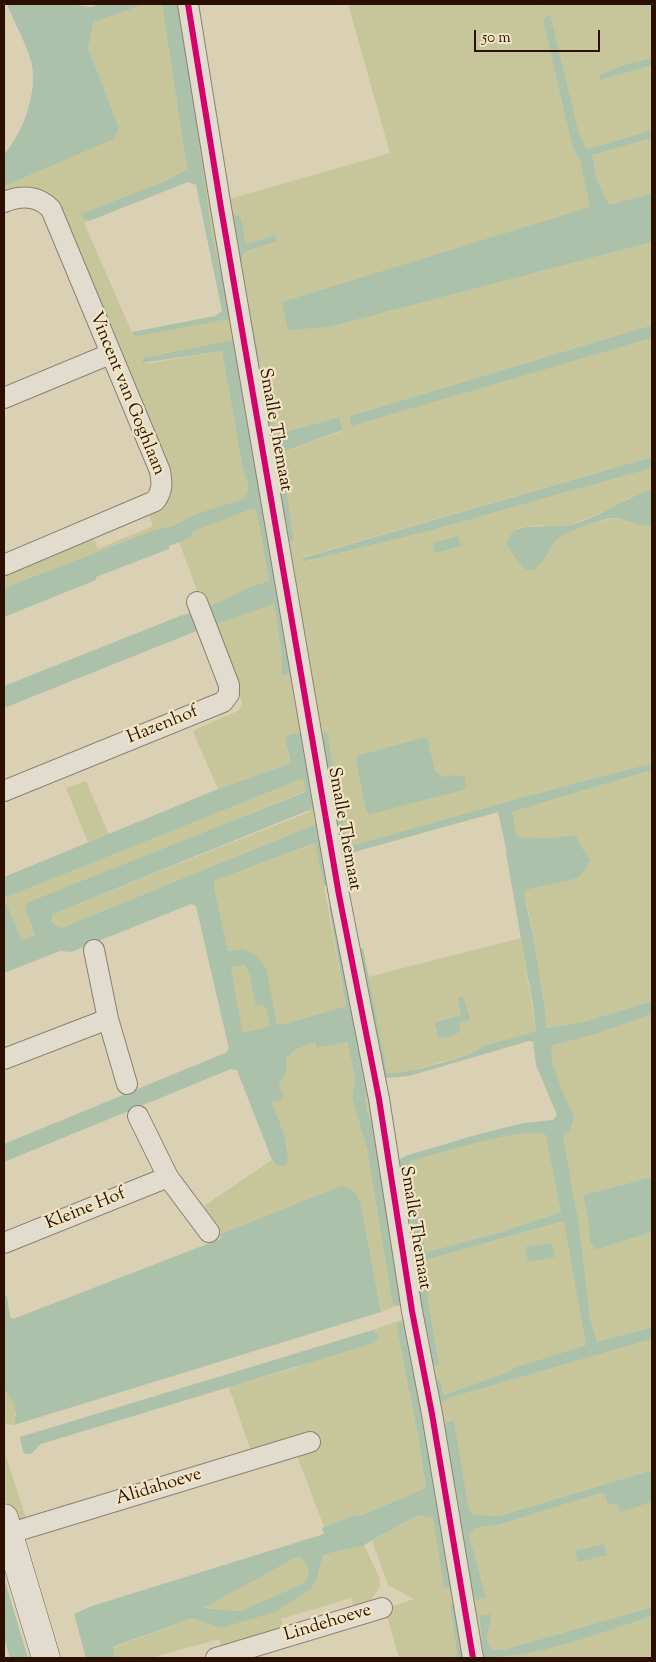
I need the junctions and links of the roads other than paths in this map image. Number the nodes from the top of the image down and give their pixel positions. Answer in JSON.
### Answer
{"nodes":[{"id":1,"x":188,"y":4,"type":"edge"},
{"id":2,"x":4,"y":202,"type":"edge"},
{"id":3,"x":110,"y":354,"type":"junction"},
{"id":4,"x":4,"y":398,"type":"edge"},
{"id":5,"x":4,"y":565,"type":"edge"},
{"id":6,"x":197,"y":602,"type":"dead end"},
{"id":7,"x":4,"y":791,"type":"edge"},
{"id":8,"x":94,"y":950,"type":"dead end"},
{"id":9,"x":108,"y":1019,"type":"junction"},
{"id":10,"x":4,"y":1058,"type":"edge"},
{"id":11,"x":127,"y":1084,"type":"dead end"},
{"id":12,"x":138,"y":1116,"type":"dead end"},
{"id":13,"x":168,"y":1177,"type":"junction"},
{"id":14,"x":209,"y":1232,"type":"dead end"},
{"id":15,"x":4,"y":1243,"type":"edge"},
{"id":16,"x":310,"y":1442,"type":"dead end"},
{"id":17,"x":5,"y":1529,"type":"edge"},
{"id":18,"x":382,"y":1608,"type":"dead end"},
{"id":19,"x":46,"y":1658,"type":"edge"},
{"id":20,"x":216,"y":1658,"type":"edge"},
{"id":21,"x":473,"y":1658,"type":"edge"}],
"edges":[{"from":1,"to":21,"type":"street","name":"Smalle Themaat"},
{"from":2,"to":3,"type":"street","name":"Vincent van Goghlaan"},
{"from":3,"to":4,"type":"street"},
{"from":3,"to":5,"type":"street","name":"Vincent van Goghlaan"},
{"from":6,"to":7,"type":"street","name":"Hazenhof"},
{"from":8,"to":9,"type":"street"},
{"from":9,"to":10,"type":"street"},
{"from":9,"to":11,"type":"street"},
{"from":12,"to":13,"type":"street"},
{"from":13,"to":14,"type":"street"},
{"from":13,"to":15,"type":"street","name":"Kleine Hof"},
{"from":16,"to":17,"type":"street","name":"Alidahoeve"},
{"from":17,"to":19,"type":"street"},
{"from":18,"to":20,"type":"street","name":"Lindehoeve"}]}
